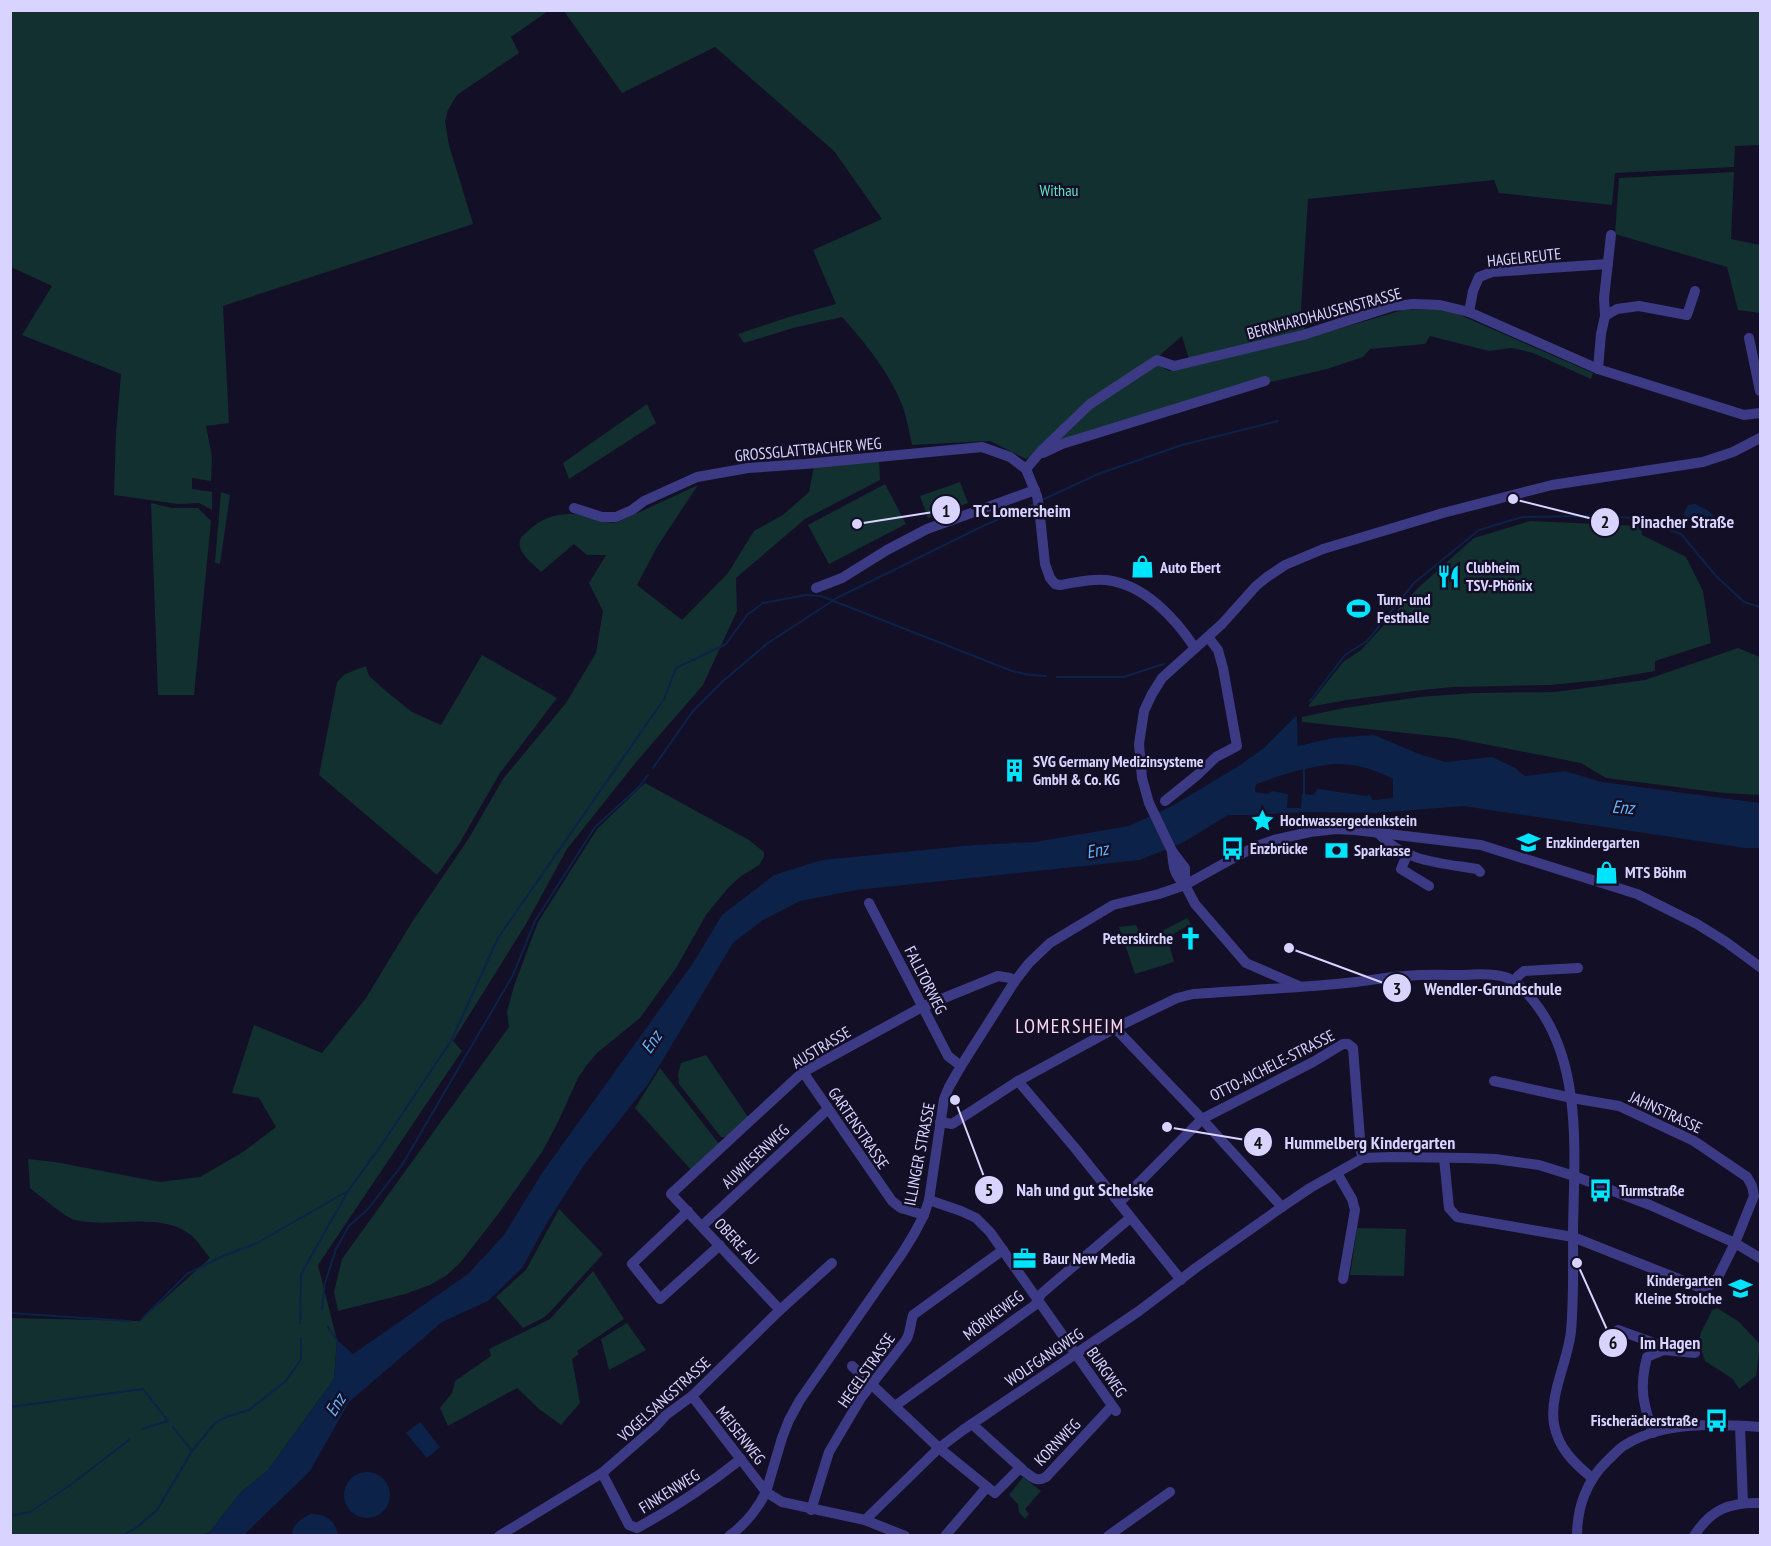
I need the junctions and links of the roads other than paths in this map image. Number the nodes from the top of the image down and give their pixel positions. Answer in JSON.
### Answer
{"nodes":[{"id":1,"x":1611,"y":235,"type":"dead end"},
{"id":2,"x":1608,"y":264,"type":"junction"},
{"id":3,"x":1695,"y":291,"type":"dead end"},
{"id":4,"x":1469,"y":312,"type":"junction"},
{"id":5,"x":1605,"y":316,"type":"junction"},
{"id":6,"x":1749,"y":338,"type":"dead end"},
{"id":7,"x":1598,"y":369,"type":"junction"},
{"id":8,"x":1265,"y":381,"type":"dead end"},
{"id":9,"x":1761,"y":391,"type":"edge"},
{"id":10,"x":1761,"y":413,"type":"edge"},
{"id":11,"x":1761,"y":438,"type":"edge"},
{"id":12,"x":1036,"y":456,"type":"junction"},
{"id":13,"x":1026,"y":469,"type":"junction"},
{"id":14,"x":1037,"y":498,"type":"junction"},
{"id":15,"x":574,"y":508,"type":"dead end"},
{"id":16,"x":816,"y":588,"type":"dead end"},
{"id":17,"x":1208,"y":637,"type":"junction"},
{"id":18,"x":1195,"y":648,"type":"junction"},
{"id":19,"x":1165,"y":801,"type":"dead end"},
{"id":20,"x":1378,"y":833,"type":"junction"},
{"id":21,"x":1407,"y":855,"type":"junction"},
{"id":22,"x":1480,"y":872,"type":"dead end"},
{"id":23,"x":1185,"y":885,"type":"junction"},
{"id":24,"x":1429,"y":886,"type":"dead end"},
{"id":25,"x":869,"y":903,"type":"dead end"},
{"id":26,"x":1578,"y":968,"type":"dead end"},
{"id":27,"x":1761,"y":968,"type":"edge"},
{"id":28,"x":1015,"y":981,"type":"junction"},
{"id":29,"x":1514,"y":981,"type":"junction"},
{"id":30,"x":1299,"y":986,"type":"junction"},
{"id":31,"x":922,"y":1006,"type":"junction"},
{"id":32,"x":1115,"y":1028,"type":"junction"},
{"id":33,"x":961,"y":1066,"type":"junction"},
{"id":34,"x":803,"y":1072,"type":"junction"},
{"id":35,"x":1018,"y":1081,"type":"junction"},
{"id":36,"x":1494,"y":1081,"type":"dead end"},
{"id":37,"x":1572,"y":1098,"type":"junction"},
{"id":38,"x":828,"y":1109,"type":"junction"},
{"id":39,"x":1202,"y":1119,"type":"junction"},
{"id":40,"x":940,"y":1122,"type":"junction"},
{"id":41,"x":1363,"y":1158,"type":"junction"},
{"id":42,"x":1444,"y":1158,"type":"junction"},
{"id":43,"x":1337,"y":1173,"type":"junction"},
{"id":44,"x":1574,"y":1176,"type":"junction"},
{"id":45,"x":671,"y":1194,"type":"joint"},
{"id":46,"x":929,"y":1200,"type":"junction"},
{"id":47,"x":1119,"y":1203,"type":"junction"},
{"id":48,"x":1281,"y":1207,"type":"junction"},
{"id":49,"x":688,"y":1211,"type":"junction"},
{"id":50,"x":924,"y":1215,"type":"junction"},
{"id":51,"x":1130,"y":1218,"type":"junction"},
{"id":52,"x":702,"y":1226,"type":"junction"},
{"id":53,"x":1573,"y":1237,"type":"junction"},
{"id":54,"x":1735,"y":1242,"type":"junction"},
{"id":55,"x":720,"y":1245,"type":"junction"},
{"id":56,"x":1003,"y":1250,"type":"junction"},
{"id":57,"x":1761,"y":1258,"type":"edge"},
{"id":58,"x":832,"y":1263,"type":"dead end"},
{"id":59,"x":1342,"y":1279,"type":"dead end"},
{"id":60,"x":1181,"y":1280,"type":"junction"},
{"id":61,"x":1038,"y":1299,"type":"junction"},
{"id":62,"x":780,"y":1310,"type":"junction"},
{"id":63,"x":1618,"y":1329,"type":"dead end"},
{"id":64,"x":1664,"y":1350,"type":"junction"},
{"id":65,"x":1695,"y":1353,"type":"dead end"},
{"id":66,"x":1076,"y":1354,"type":"junction"},
{"id":67,"x":852,"y":1366,"type":"dead end"},
{"id":68,"x":871,"y":1383,"type":"junction"},
{"id":69,"x":692,"y":1396,"type":"junction"},
{"id":70,"x":895,"y":1406,"type":"junction"},
{"id":71,"x":1114,"y":1408,"type":"joint"},
{"id":72,"x":972,"y":1424,"type":"junction"},
{"id":73,"x":1740,"y":1426,"type":"junction"},
{"id":74,"x":1761,"y":1427,"type":"edge"},
{"id":75,"x":1653,"y":1432,"type":"junction"},
{"id":76,"x":939,"y":1448,"type":"junction"},
{"id":77,"x":741,"y":1459,"type":"junction"},
{"id":78,"x":1022,"y":1469,"type":"junction"},
{"id":79,"x":602,"y":1473,"type":"junction"},
{"id":80,"x":1592,"y":1478,"type":"junction"},
{"id":81,"x":987,"y":1487,"type":"junction"},
{"id":82,"x":766,"y":1492,"type":"junction"},
{"id":83,"x":1170,"y":1492,"type":"dead end"},
{"id":84,"x":1743,"y":1503,"type":"junction"},
{"id":85,"x":1761,"y":1503,"type":"edge"},
{"id":86,"x":811,"y":1510,"type":"junction"},
{"id":87,"x":865,"y":1520,"type":"junction"},
{"id":88,"x":499,"y":1536,"type":"edge"},
{"id":89,"x":729,"y":1536,"type":"edge"},
{"id":90,"x":905,"y":1536,"type":"edge"},
{"id":91,"x":945,"y":1536,"type":"edge"},
{"id":92,"x":1108,"y":1536,"type":"edge"},
{"id":93,"x":1577,"y":1536,"type":"edge"},
{"id":94,"x":1694,"y":1536,"type":"edge"}],
"edges":[{"from":1,"to":2,"type":"street"},
{"from":2,"to":4,"type":"street","name":"HAGELREUTE"},
{"from":2,"to":5,"type":"street"},
{"from":3,"to":5,"type":"street"},
{"from":4,"to":7,"type":"street","name":"BERNHARDHAUSENSTRASSE"},
{"from":4,"to":12,"type":"street","name":"BERNHARDHAUSENSTRASSE"},
{"from":5,"to":7,"type":"street"},
{"from":6,"to":9,"type":"street"},
{"from":7,"to":10,"type":"street","name":"BERNHARDHAUSENSTRASSE"},
{"from":8,"to":12,"type":"street"},
{"from":11,"to":17,"type":"street"},
{"from":12,"to":13,"type":"street","name":"BERNHARDHAUSENSTRASSE"},
{"from":13,"to":14,"type":"street"},
{"from":13,"to":15,"type":"street","name":"GROSSGLATTBACHER WEG"},
{"from":14,"to":16,"type":"street"},
{"from":14,"to":18,"type":"street"},
{"from":17,"to":18,"type":"street"},
{"from":17,"to":19,"type":"street"},
{"from":18,"to":23,"type":"street"},
{"from":20,"to":21,"type":"street"},
{"from":20,"to":23,"type":"street","name":"ILLINGER STRASSE"},
{"from":20,"to":27,"type":"street","name":"ILLINGER STRASSE"},
{"from":21,"to":22,"type":"street"},
{"from":21,"to":24,"type":"street"},
{"from":23,"to":28,"type":"street","name":"ILLINGER STRASSE"},
{"from":23,"to":30,"type":"street"},
{"from":25,"to":31,"type":"street","name":"FALLTORWEG"},
{"from":26,"to":29,"type":"street"},
{"from":28,"to":31,"type":"street","name":"AUSTRASSE"},
{"from":28,"to":33,"type":"street","name":"ILLINGER STRASSE"},
{"from":29,"to":30,"type":"street"},
{"from":29,"to":37,"type":"street"},
{"from":30,"to":32,"type":"street"},
{"from":31,"to":33,"type":"street","name":"FALLTORWEG"},
{"from":31,"to":34,"type":"street","name":"AUSTRASSE"},
{"from":32,"to":35,"type":"street"},
{"from":32,"to":39,"type":"street"},
{"from":33,"to":40,"type":"street","name":"ILLINGER STRASSE"},
{"from":34,"to":38,"type":"street","name":"GARTENSTRASSE"},
{"from":34,"to":45,"type":"street","name":"AUSTRASSE"},
{"from":35,"to":40,"type":"street"},
{"from":35,"to":47,"type":"street"},
{"from":36,"to":37,"type":"street","name":"JAHNSTRASSE"},
{"from":37,"to":44,"type":"street"},
{"from":37,"to":54,"type":"street","name":"JAHNSTRASSE"},
{"from":38,"to":50,"type":"street","name":"GARTENSTRASSE"},
{"from":38,"to":52,"type":"street","name":"AUWIESENWEG"},
{"from":39,"to":41,"type":"street","name":"OTTO-AICHELE-STRASSE"},
{"from":39,"to":47,"type":"street"},
{"from":39,"to":48,"type":"street"},
{"from":40,"to":46,"type":"street","name":"ILLINGER STRASSE"},
{"from":41,"to":42,"type":"street","name":"WOLFGANGWEG"},
{"from":41,"to":43,"type":"street","name":"WOLFGANGWEG"},
{"from":42,"to":44,"type":"street","name":"WOLFGANGWEG"},
{"from":42,"to":53,"type":"street","name":"JAHNSTRASSE"},
{"from":43,"to":48,"type":"street","name":"WOLFGANGWEG"},
{"from":43,"to":59,"type":"street"},
{"from":44,"to":53,"type":"street"},
{"from":44,"to":54,"type":"street","name":"WOLFGANGWEG"},
{"from":45,"to":49,"type":"street","name":"OBERE AU"},
{"from":46,"to":50,"type":"street","name":"ILLINGER STRASSE"},
{"from":46,"to":56,"type":"street","name":"BURGWEG"},
{"from":47,"to":51,"type":"street"},
{"from":48,"to":60,"type":"street","name":"WOLFGANGWEG"},
{"from":49,"to":52,"type":"street","name":"OBERE AU"},
{"from":49,"to":55,"type":"street"},
{"from":50,"to":82,"type":"street","name":"ILLINGER STRASSE"},
{"from":51,"to":60,"type":"street"},
{"from":51,"to":61,"type":"street","name":"MÖRIKEWEG"},
{"from":52,"to":55,"type":"street","name":"OBERE AU"},
{"from":53,"to":54,"type":"street","name":"JAHNSTRASSE"},
{"from":53,"to":80,"type":"street"},
{"from":54,"to":57,"type":"street","name":"WOLFGANGWEG"},
{"from":55,"to":62,"type":"street","name":"OBERE AU"},
{"from":56,"to":61,"type":"street","name":"BURGWEG"},
{"from":56,"to":68,"type":"street","name":"HEGELSTRASSE"},
{"from":58,"to":62,"type":"street","name":"VOGELSANGSTRASSE"},
{"from":60,"to":66,"type":"street","name":"WOLFGANGWEG"},
{"from":61,"to":66,"type":"street","name":"BURGWEG"},
{"from":61,"to":70,"type":"street","name":"MÖRIKEWEG"},
{"from":62,"to":69,"type":"street","name":"VOGELSANGSTRASSE"},
{"from":63,"to":64,"type":"street"},
{"from":64,"to":65,"type":"street"},
{"from":64,"to":75,"type":"street"},
{"from":66,"to":71,"type":"street","name":"BURGWEG"},
{"from":66,"to":72,"type":"street","name":"WOLFGANGWEG"},
{"from":67,"to":68,"type":"street"},
{"from":68,"to":70,"type":"street"},
{"from":68,"to":86,"type":"street","name":"HEGELSTRASSE"},
{"from":69,"to":77,"type":"street","name":"MEISENWEG"},
{"from":69,"to":79,"type":"street","name":"VOGELSANGSTRASSE"},
{"from":70,"to":76,"type":"street"},
{"from":71,"to":78,"type":"street","name":"KORNWEG"},
{"from":72,"to":76,"type":"street","name":"WOLFGANGWEG"},
{"from":72,"to":78,"type":"street"},
{"from":73,"to":74,"type":"street"},
{"from":73,"to":75,"type":"street"},
{"from":73,"to":84,"type":"street"},
{"from":75,"to":80,"type":"street"},
{"from":76,"to":81,"type":"street"},
{"from":76,"to":87,"type":"street","name":"WOLFGANGWEG"},
{"from":77,"to":79,"type":"street","name":"FINKENWEG"},
{"from":77,"to":82,"type":"street","name":"MEISENWEG"},
{"from":78,"to":81,"type":"street","name":"KORNWEG"},
{"from":79,"to":88,"type":"street","name":"VOGELSANGSTRASSE"},
{"from":80,"to":93,"type":"street"},
{"from":81,"to":91,"type":"street","name":"KORNWEG"},
{"from":82,"to":86,"type":"street"},
{"from":82,"to":89,"type":"street","name":"ILLINGER STRASSE"},
{"from":83,"to":92,"type":"street"},
{"from":84,"to":85,"type":"street"},
{"from":84,"to":94,"type":"street"},
{"from":86,"to":87,"type":"street"},
{"from":87,"to":90,"type":"street"}]}
